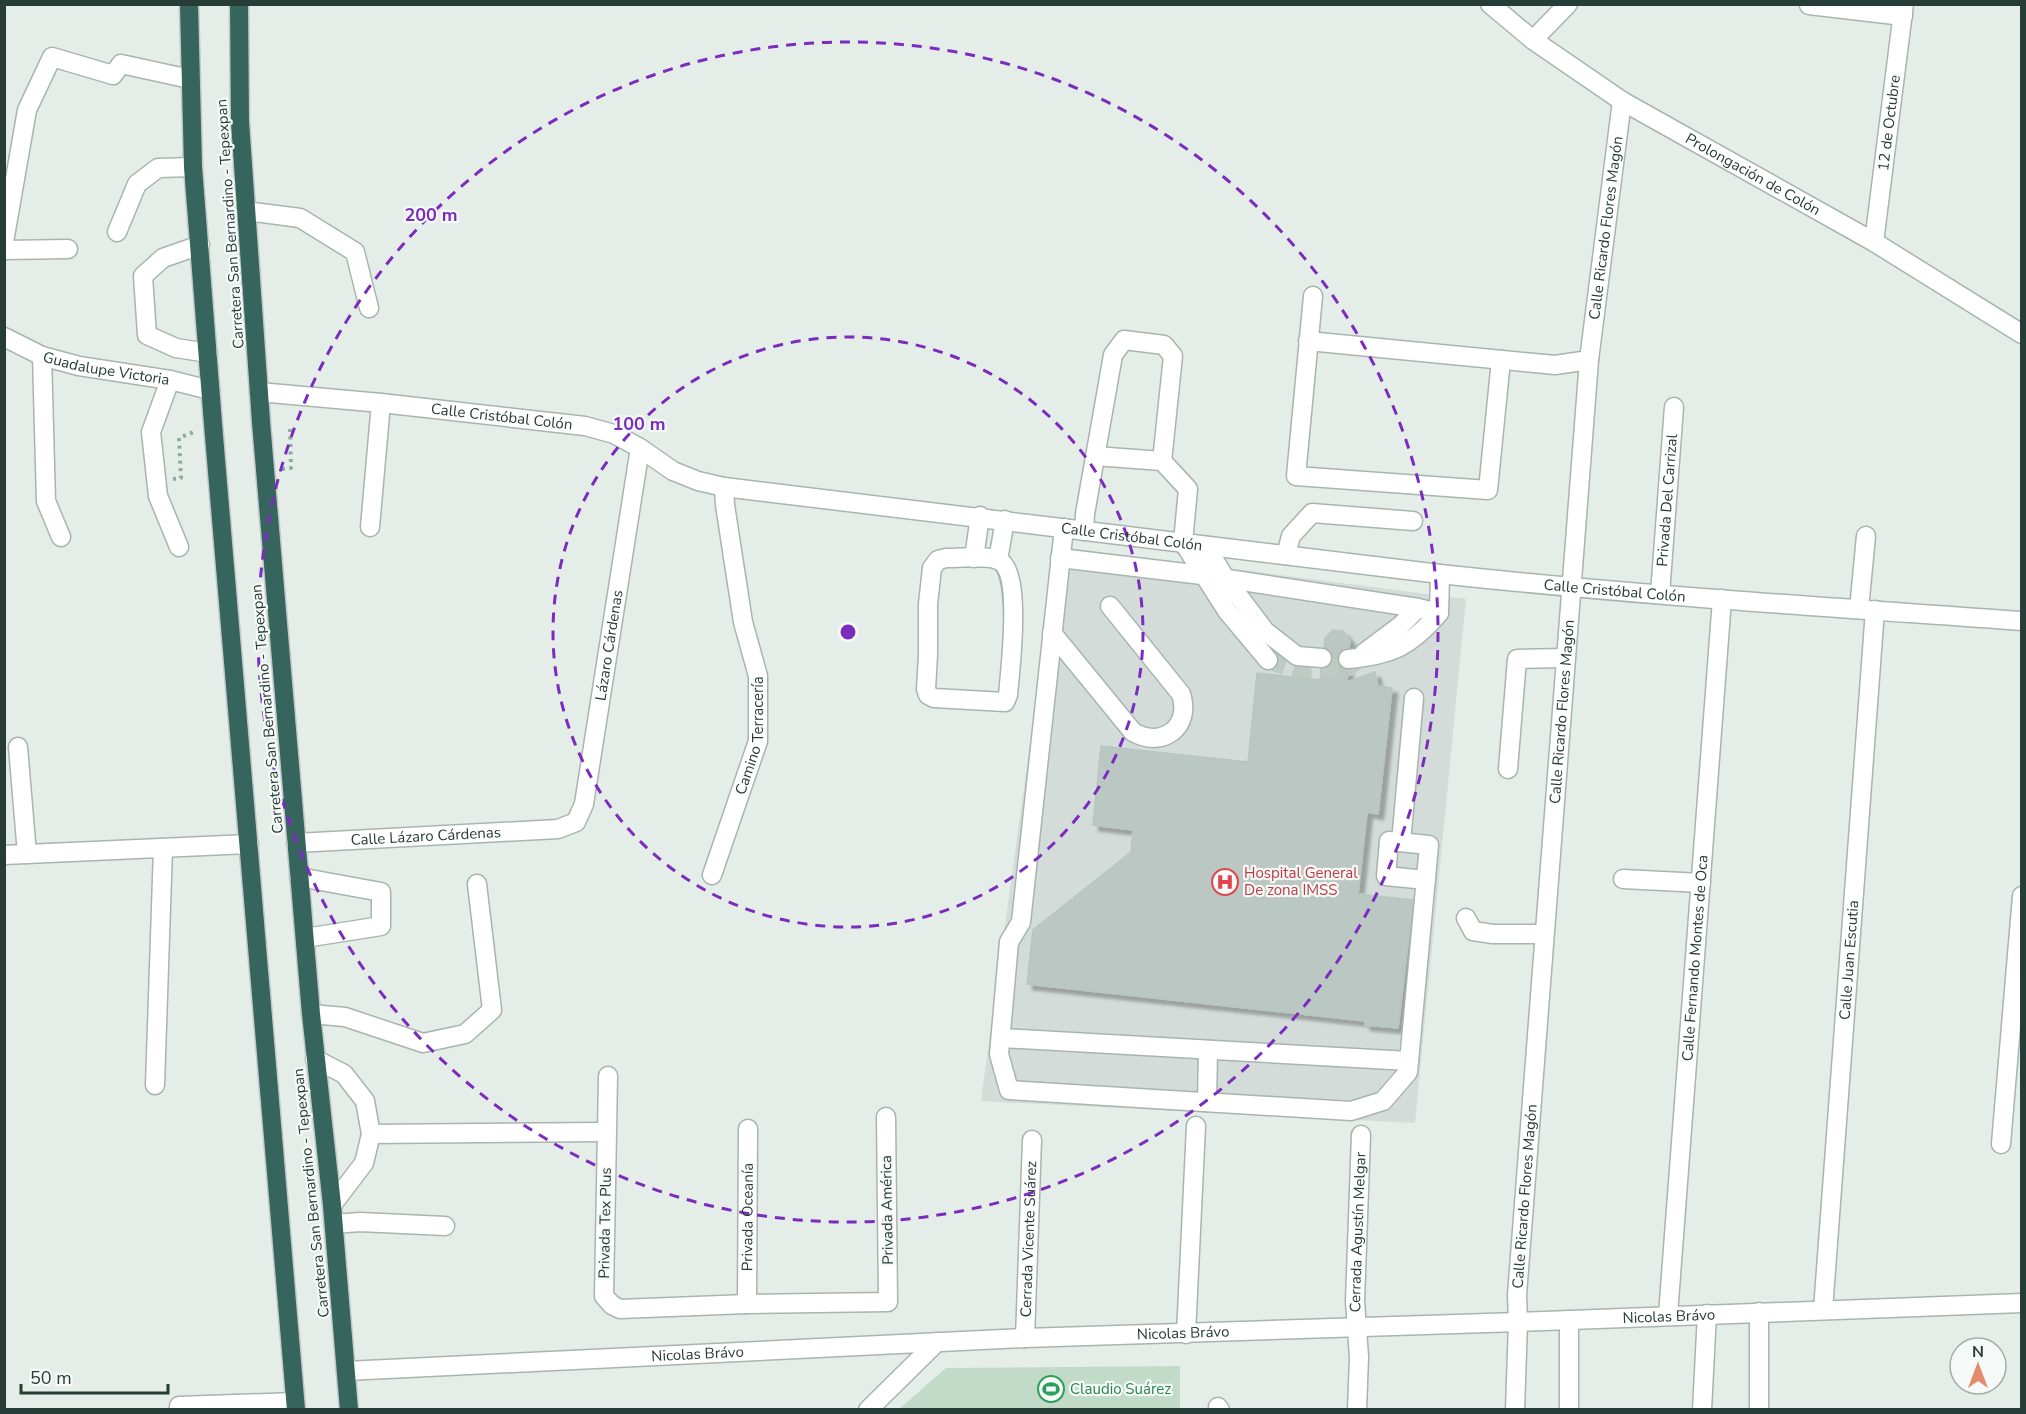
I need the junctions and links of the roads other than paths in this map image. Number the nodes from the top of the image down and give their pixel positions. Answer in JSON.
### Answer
{"nodes":[{"id":1,"x":189,"y":4,"type":"edge"},
{"id":2,"x":239,"y":4,"type":"edge"},
{"id":3,"x":1490,"y":4,"type":"edge"},
{"id":4,"x":1568,"y":4,"type":"edge"},
{"id":5,"x":1809,"y":5,"type":"edge"},
{"id":6,"x":1903,"y":10,"type":"edge"},
{"id":7,"x":1533,"y":40,"type":"junction"},
{"id":8,"x":190,"y":79,"type":"junction"},
{"id":9,"x":1622,"y":101,"type":"junction"},
{"id":10,"x":193,"y":167,"type":"junction"},
{"id":11,"x":246,"y":211,"type":"junction"},
{"id":12,"x":117,"y":232,"type":"dead end"},
{"id":13,"x":4,"y":242,"type":"edge"},
{"id":14,"x":1874,"y":242,"type":"junction"},
{"id":15,"x":200,"y":245,"type":"junction"},
{"id":16,"x":68,"y":249,"type":"dead end"},
{"id":17,"x":4,"y":250,"type":"edge"},
{"id":18,"x":1313,"y":296,"type":"dead end"},
{"id":19,"x":369,"y":308,"type":"dead end"},
{"id":20,"x":2022,"y":334,"type":"edge"},
{"id":21,"x":4,"y":337,"type":"edge"},
{"id":22,"x":1308,"y":341,"type":"junction"},
{"id":23,"x":208,"y":353,"type":"junction"},
{"id":24,"x":42,"y":356,"type":"junction"},
{"id":25,"x":1501,"y":360,"type":"junction"},
{"id":26,"x":1588,"y":360,"type":"junction"},
{"id":27,"x":170,"y":380,"type":"junction"},
{"id":28,"x":210,"y":390,"type":"junction"},
{"id":29,"x":259,"y":392,"type":"junction"},
{"id":30,"x":381,"y":403,"type":"junction"},
{"id":31,"x":1674,"y":407,"type":"dead end"},
{"id":32,"x":640,"y":448,"type":"junction"},
{"id":33,"x":1095,"y":456,"type":"junction"},
{"id":34,"x":1162,"y":461,"type":"junction"},
{"id":35,"x":724,"y":487,"type":"junction"},
{"id":36,"x":980,"y":516,"type":"junction"},
{"id":37,"x":1005,"y":520,"type":"junction"},
{"id":38,"x":1413,"y":521,"type":"dead end"},
{"id":39,"x":370,"y":527,"type":"dead end"},
{"id":40,"x":1064,"y":528,"type":"junction"},
{"id":41,"x":1084,"y":531,"type":"junction"},
{"id":42,"x":1866,"y":536,"type":"dead end"},
{"id":43,"x":61,"y":537,"type":"dead end"},
{"id":44,"x":1183,"y":543,"type":"junction"},
{"id":45,"x":1206,"y":546,"type":"junction"},
{"id":46,"x":179,"y":547,"type":"dead end"},
{"id":47,"x":1286,"y":555,"type":"junction"},
{"id":48,"x":974,"y":558,"type":"junction"},
{"id":49,"x":1060,"y":558,"type":"junction"},
{"id":50,"x":998,"y":560,"type":"junction"},
{"id":51,"x":1440,"y":574,"type":"junction"},
{"id":52,"x":1202,"y":575,"type":"junction"},
{"id":53,"x":1225,"y":578,"type":"junction"},
{"id":54,"x":1570,"y":587,"type":"junction"},
{"id":55,"x":1660,"y":594,"type":"junction"},
{"id":56,"x":1722,"y":599,"type":"junction"},
{"id":57,"x":1110,"y":606,"type":"dead end"},
{"id":58,"x":1418,"y":608,"type":"junction"},
{"id":59,"x":1867,"y":610,"type":"junction"},
{"id":60,"x":1439,"y":613,"type":"junction"},
{"id":61,"x":2022,"y":621,"type":"edge"},
{"id":62,"x":1052,"y":633,"type":"junction"},
{"id":63,"x":1322,"y":658,"type":"dead end"},
{"id":64,"x":1565,"y":658,"type":"junction"},
{"id":65,"x":1268,"y":660,"type":"tunnel mouth"},
{"id":66,"x":1414,"y":698,"type":"dead end"},
{"id":67,"x":18,"y":747,"type":"dead end"},
{"id":68,"x":1508,"y":769,"type":"dead end"},
{"id":69,"x":558,"y":829,"type":"joint"},
{"id":70,"x":1401,"y":842,"type":"junction"},
{"id":71,"x":296,"y":843,"type":"junction"},
{"id":72,"x":249,"y":844,"type":"junction"},
{"id":73,"x":163,"y":848,"type":"junction"},
{"id":74,"x":27,"y":854,"type":"junction"},
{"id":75,"x":4,"y":855,"type":"edge"},
{"id":76,"x":712,"y":875,"type":"dead end"},
{"id":77,"x":299,"y":877,"type":"junction"},
{"id":78,"x":1623,"y":879,"type":"dead end"},
{"id":79,"x":1426,"y":880,"type":"junction"},
{"id":80,"x":1701,"y":883,"type":"junction"},
{"id":81,"x":477,"y":884,"type":"dead end"},
{"id":82,"x":2022,"y":896,"type":"edge"},
{"id":83,"x":1466,"y":918,"type":"dead end"},
{"id":84,"x":1544,"y":934,"type":"junction"},
{"id":85,"x":305,"y":938,"type":"junction"},
{"id":86,"x":311,"y":1014,"type":"junction"},
{"id":87,"x":1001,"y":1038,"type":"junction"},
{"id":88,"x":1208,"y":1050,"type":"junction"},
{"id":89,"x":315,"y":1059,"type":"junction"},
{"id":90,"x":1409,"y":1061,"type":"junction"},
{"id":91,"x":608,"y":1076,"type":"dead end"},
{"id":92,"x":155,"y":1085,"type":"dead end"},
{"id":93,"x":1207,"y":1102,"type":"junction"},
{"id":94,"x":886,"y":1118,"type":"dead end"},
{"id":95,"x":1196,"y":1126,"type":"dead end"},
{"id":96,"x":748,"y":1129,"type":"dead end"},
{"id":97,"x":606,"y":1131,"type":"junction"},
{"id":98,"x":371,"y":1134,"type":"junction"},
{"id":99,"x":1360,"y":1136,"type":"dead end"},
{"id":100,"x":1032,"y":1140,"type":"dead end"},
{"id":101,"x":2001,"y":1144,"type":"dead end"},
{"id":102,"x":332,"y":1205,"type":"junction"},
{"id":103,"x":334,"y":1224,"type":"junction"},
{"id":104,"x":446,"y":1226,"type":"dead end"},
{"id":105,"x":888,"y":1302,"type":"joint"},
{"id":106,"x":2022,"y":1303,"type":"edge"},
{"id":107,"x":747,"y":1304,"type":"junction"},
{"id":108,"x":1823,"y":1310,"type":"junction"},
{"id":109,"x":1759,"y":1312,"type":"junction"},
{"id":110,"x":1707,"y":1314,"type":"junction"},
{"id":111,"x":1668,"y":1316,"type":"junction"},
{"id":112,"x":1569,"y":1320,"type":"junction"},
{"id":113,"x":1518,"y":1322,"type":"junction"},
{"id":114,"x":1356,"y":1328,"type":"junction"},
{"id":115,"x":1186,"y":1334,"type":"junction"},
{"id":116,"x":1025,"y":1338,"type":"junction"},
{"id":117,"x":937,"y":1342,"type":"junction"},
{"id":118,"x":346,"y":1371,"type":"junction"},
{"id":119,"x":296,"y":1406,"type":"edge"},
{"id":120,"x":179,"y":1410,"type":"edge"},
{"id":121,"x":349,"y":1410,"type":"edge"},
{"id":122,"x":868,"y":1410,"type":"edge"},
{"id":123,"x":1357,"y":1410,"type":"edge"},
{"id":124,"x":1515,"y":1410,"type":"edge"},
{"id":125,"x":1569,"y":1410,"type":"edge"},
{"id":126,"x":1702,"y":1410,"type":"edge"},
{"id":127,"x":1759,"y":1410,"type":"edge"}],
"edges":[{"from":1,"to":8,"type":"highway","name":"Carretera San Bernardino - Tepexpan"},
{"from":2,"to":11,"type":"highway","name":"Carretera San Bernardino - Tepexpan"},
{"from":3,"to":7,"type":"street","name":"Prolongación de Colón"},
{"from":4,"to":7,"type":"street"},
{"from":5,"to":6,"type":"street"},
{"from":6,"to":14,"type":"street","name":"12 de Octubre"},
{"from":7,"to":9,"type":"street","name":"Prolongación de Colón"},
{"from":8,"to":10,"type":"highway","name":"Carretera San Bernardino - Tepexpan"},
{"from":8,"to":13,"type":"street"},
{"from":9,"to":14,"type":"street","name":"Prolongación de Colón"},
{"from":9,"to":26,"type":"street","name":"Calle Ricardo Flores Magón"},
{"from":10,"to":12,"type":"street"},
{"from":10,"to":15,"type":"highway","name":"Carretera San Bernardino - Tepexpan"},
{"from":11,"to":19,"type":"street"},
{"from":11,"to":29,"type":"highway","name":"Carretera San Bernardino - Tepexpan"},
{"from":14,"to":20,"type":"street","name":"Prolongación de Colón"},
{"from":15,"to":23,"type":"highway","name":"Carretera San Bernardino - Tepexpan"},
{"from":15,"to":23,"type":"street"},
{"from":16,"to":17,"type":"street"},
{"from":18,"to":22,"type":"street"},
{"from":21,"to":24,"type":"street","name":"Guadalupe Victoria"},
{"from":22,"to":25,"type":"street"},
{"from":22,"to":25,"type":"street"},
{"from":23,"to":28,"type":"highway","name":"Carretera San Bernardino - Tepexpan"},
{"from":24,"to":27,"type":"street","name":"Guadalupe Victoria"},
{"from":24,"to":43,"type":"street"},
{"from":25,"to":26,"type":"street"},
{"from":26,"to":54,"type":"street","name":"Calle Ricardo Flores Magón"},
{"from":27,"to":28,"type":"street","name":"Guadalupe Victoria"},
{"from":27,"to":46,"type":"street"},
{"from":28,"to":72,"type":"highway","name":"Carretera San Bernardino - Tepexpan"},
{"from":29,"to":30,"type":"street","name":"Calle Cristóbal Colón"},
{"from":29,"to":71,"type":"highway","name":"Carretera San Bernardino - Tepexpan"},
{"from":30,"to":32,"type":"street","name":"Calle Cristóbal Colón"},
{"from":30,"to":39,"type":"street"},
{"from":31,"to":55,"type":"street","name":"Privada Del Carrizal"},
{"from":32,"to":35,"type":"street","name":"Calle Cristóbal Colón"},
{"from":32,"to":69,"type":"street","name":"Lázaro Cárdenas"},
{"from":33,"to":34,"type":"street"},
{"from":33,"to":34,"type":"street"},
{"from":33,"to":41,"type":"street"},
{"from":34,"to":44,"type":"street"},
{"from":35,"to":36,"type":"street","name":"Calle Cristóbal Colón"},
{"from":35,"to":76,"type":"street","name":"Camino Terracería"},
{"from":36,"to":37,"type":"street","name":"Calle Cristóbal Colón"},
{"from":36,"to":48,"type":"street"},
{"from":37,"to":40,"type":"street","name":"Calle Cristóbal Colón"},
{"from":37,"to":50,"type":"street"},
{"from":38,"to":47,"type":"street"},
{"from":40,"to":41,"type":"street","name":"Calle Cristóbal Colón"},
{"from":40,"to":49,"type":"street"},
{"from":41,"to":44,"type":"street","name":"Calle Cristóbal Colón"},
{"from":42,"to":59,"type":"street","name":"Calle Juan Escutia"},
{"from":44,"to":45,"type":"street","name":"Calle Cristóbal Colón"},
{"from":44,"to":52,"type":"street"},
{"from":45,"to":47,"type":"street","name":"Calle Cristóbal Colón"},
{"from":45,"to":53,"type":"street"},
{"from":47,"to":51,"type":"street","name":"Calle Cristóbal Colón"},
{"from":48,"to":50,"type":"street"},
{"from":48,"to":50,"type":"street"},
{"from":49,"to":52,"type":"street"},
{"from":49,"to":62,"type":"street"},
{"from":51,"to":54,"type":"street","name":"Calle Cristóbal Colón"},
{"from":51,"to":60,"type":"street"},
{"from":52,"to":53,"type":"street"},
{"from":52,"to":65,"type":"street"},
{"from":53,"to":58,"type":"street"},
{"from":53,"to":63,"type":"street"},
{"from":54,"to":55,"type":"street","name":"Calle Cristóbal Colón"},
{"from":54,"to":64,"type":"street","name":"Calle Ricardo Flores Magón"},
{"from":55,"to":56,"type":"street","name":"Calle Cristóbal Colón"},
{"from":56,"to":59,"type":"street","name":"Calle Cristóbal Colón"},
{"from":56,"to":80,"type":"street","name":"Calle Fernando Montes de Oca"},
{"from":57,"to":62,"type":"street"},
{"from":58,"to":60,"type":"street"},
{"from":58,"to":60,"type":"street"},
{"from":59,"to":61,"type":"street","name":"Calle Cristóbal Colón"},
{"from":59,"to":108,"type":"street","name":"Calle Juan Escutia"},
{"from":62,"to":87,"type":"street"},
{"from":64,"to":68,"type":"street"},
{"from":64,"to":84,"type":"street","name":"Calle Ricardo Flores Magón"},
{"from":66,"to":70,"type":"street"},
{"from":67,"to":74,"type":"street"},
{"from":69,"to":71,"type":"street","name":"Calle Lázaro Cárdenas"},
{"from":70,"to":79,"type":"street"},
{"from":70,"to":79,"type":"street"},
{"from":71,"to":77,"type":"highway","name":"Carretera San Bernardino - Tepexpan"},
{"from":72,"to":73,"type":"street"},
{"from":72,"to":119,"type":"highway","name":"Carretera San Bernardino - Tepexpan"},
{"from":73,"to":74,"type":"street"},
{"from":73,"to":92,"type":"street"},
{"from":74,"to":75,"type":"street"},
{"from":77,"to":85,"type":"highway","name":"Carretera San Bernardino - Tepexpan"},
{"from":77,"to":85,"type":"street"},
{"from":78,"to":80,"type":"street"},
{"from":79,"to":90,"type":"street"},
{"from":80,"to":111,"type":"street","name":"Calle Fernando Montes de Oca"},
{"from":81,"to":86,"type":"street"},
{"from":82,"to":101,"type":"street"},
{"from":83,"to":84,"type":"street"},
{"from":84,"to":113,"type":"street","name":"Calle Ricardo Flores Magón"},
{"from":85,"to":86,"type":"highway","name":"Carretera San Bernardino - Tepexpan"},
{"from":86,"to":89,"type":"highway","name":"Carretera San Bernardino - Tepexpan"},
{"from":87,"to":88,"type":"street"},
{"from":87,"to":93,"type":"street"},
{"from":88,"to":90,"type":"street"},
{"from":88,"to":93,"type":"street"},
{"from":89,"to":98,"type":"street"},
{"from":89,"to":102,"type":"highway","name":"Carretera San Bernardino - Tepexpan"},
{"from":90,"to":93,"type":"street"},
{"from":91,"to":97,"type":"street"},
{"from":94,"to":105,"type":"street","name":"Privada América"},
{"from":95,"to":115,"type":"street"},
{"from":96,"to":107,"type":"street","name":"Privada Oceanía"},
{"from":97,"to":98,"type":"street"},
{"from":97,"to":107,"type":"street","name":"Privada Tex Plus"},
{"from":98,"to":102,"type":"street"},
{"from":99,"to":114,"type":"street","name":"Cerrada Agustín Melgar"},
{"from":100,"to":116,"type":"street","name":"Cerrada Vicente Suárez"},
{"from":102,"to":103,"type":"highway","name":"Carretera San Bernardino - Tepexpan"},
{"from":103,"to":104,"type":"street"},
{"from":103,"to":118,"type":"highway","name":"Carretera San Bernardino - Tepexpan"},
{"from":105,"to":107,"type":"street","name":"Privada Tex Plus"},
{"from":106,"to":108,"type":"street","name":"Nicolas Brávo"},
{"from":108,"to":109,"type":"street","name":"Nicolas Brávo"},
{"from":109,"to":110,"type":"street","name":"Nicolas Brávo"},
{"from":109,"to":127,"type":"street"},
{"from":110,"to":111,"type":"street","name":"Nicolas Brávo"},
{"from":110,"to":126,"type":"street"},
{"from":111,"to":112,"type":"street","name":"Nicolas Brávo"},
{"from":112,"to":113,"type":"street","name":"Nicolas Brávo"},
{"from":112,"to":125,"type":"street"},
{"from":113,"to":114,"type":"street","name":"Nicolas Brávo"},
{"from":113,"to":124,"type":"street","name":"Calle Ricardo Flores Magón"},
{"from":114,"to":115,"type":"street","name":"Nicolas Brávo"},
{"from":114,"to":123,"type":"street","name":"Cerrada Agustín Melgar"},
{"from":115,"to":116,"type":"street","name":"Nicolas Brávo"},
{"from":116,"to":117,"type":"street","name":"Nicolas Brávo"},
{"from":117,"to":118,"type":"street","name":"Nicolas Brávo"},
{"from":117,"to":122,"type":"street"},
{"from":118,"to":121,"type":"highway","name":"Carretera San Bernardino - Tepexpan"},
{"from":119,"to":120,"type":"street"}]}
